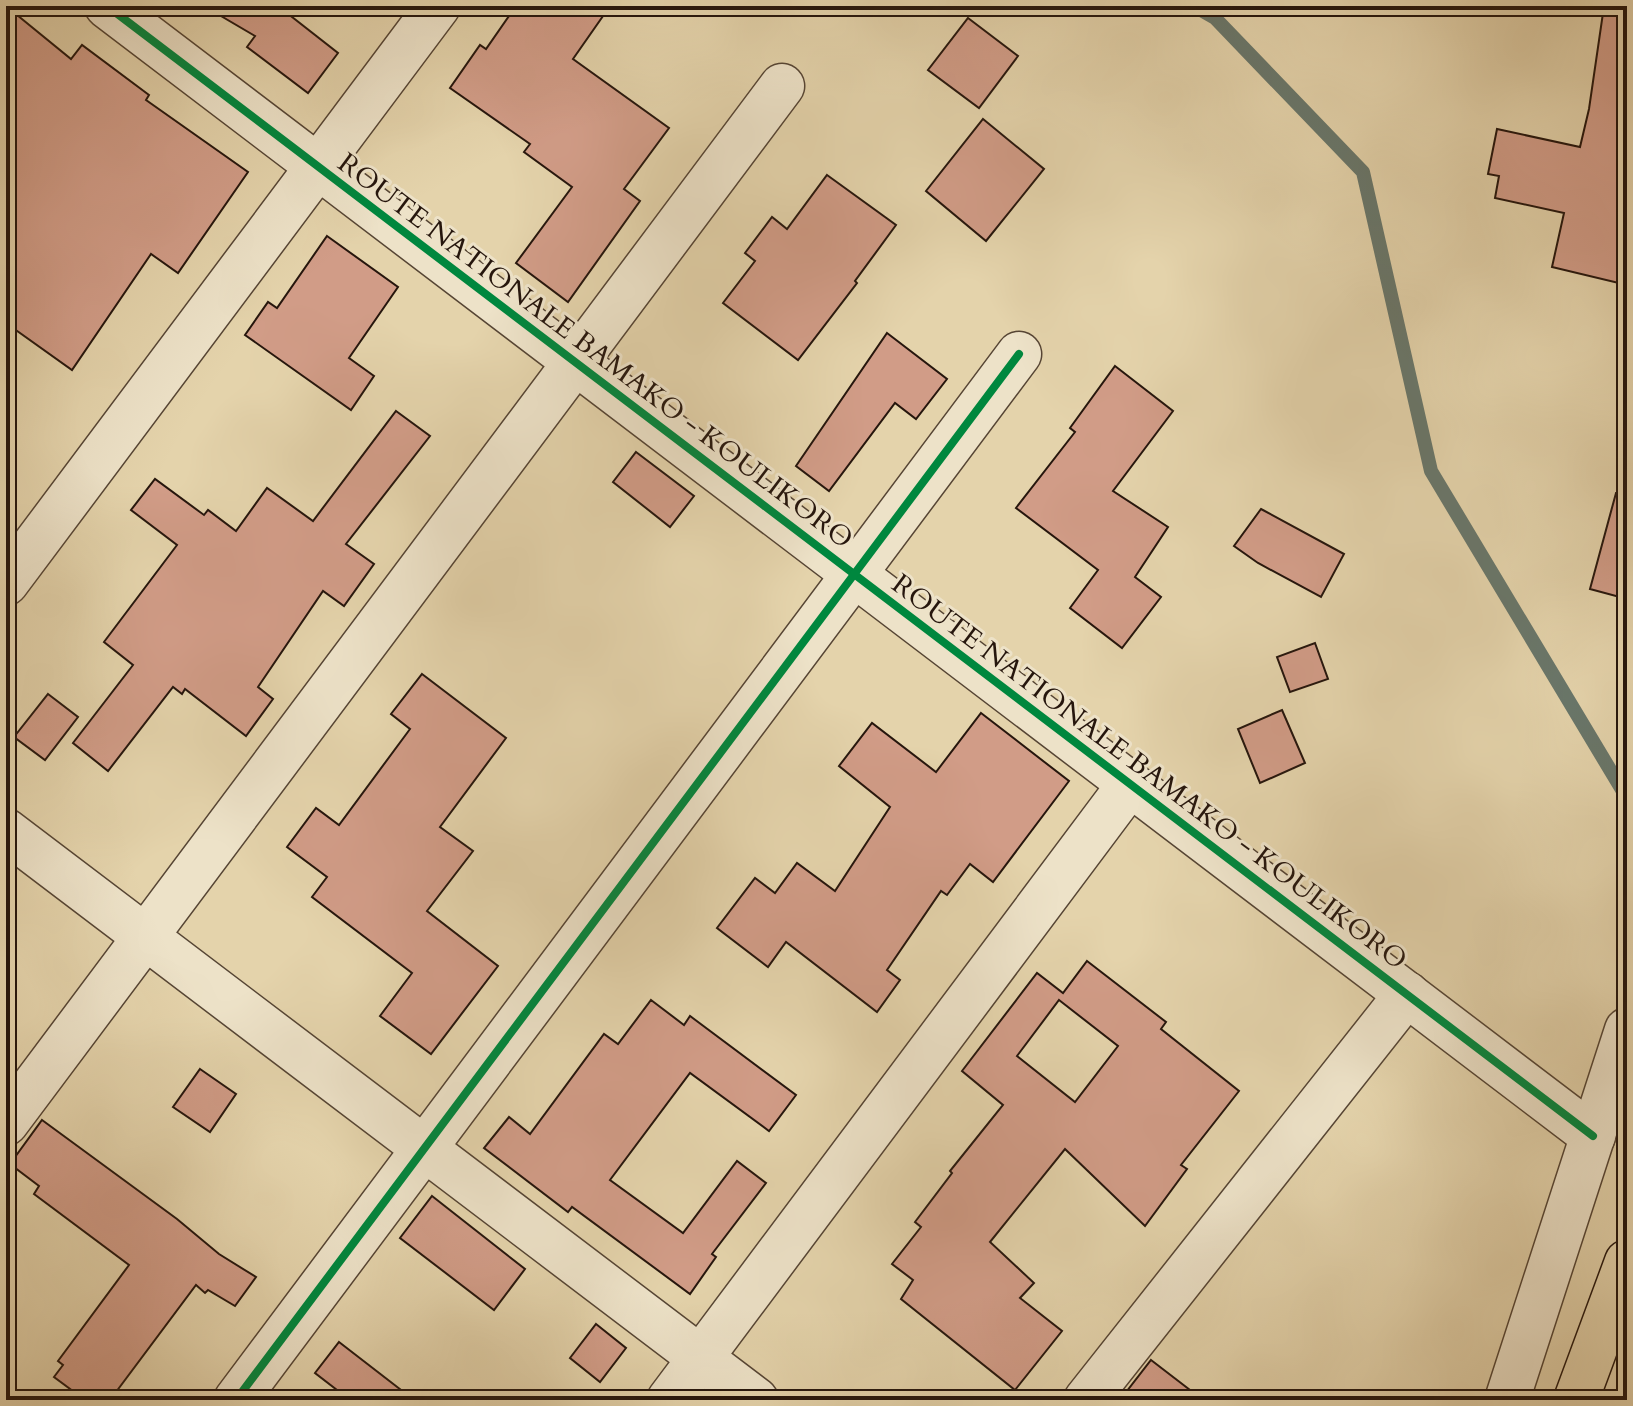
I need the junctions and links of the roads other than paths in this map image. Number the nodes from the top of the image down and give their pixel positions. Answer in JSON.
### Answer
{"nodes":[{"id":1,"x":107,"y":6,"type":"edge"},
{"id":2,"x":438,"y":6,"type":"edge"},
{"id":3,"x":782,"y":86,"type":"dead end"},
{"id":4,"x":318,"y":167,"type":"junction"},
{"id":5,"x":1019,"y":354,"type":"dead end"},
{"id":6,"x":575,"y":362,"type":"junction"},
{"id":7,"x":854,"y":574,"type":"junction"},
{"id":8,"x":6,"y":583,"type":"edge"},
{"id":9,"x":1130,"y":784,"type":"junction"},
{"id":10,"x":6,"y":831,"type":"edge"},
{"id":11,"x":145,"y":937,"type":"junction"},
{"id":12,"x":1407,"y":994,"type":"junction"},
{"id":13,"x":1627,"y":1030,"type":"edge"},
{"id":14,"x":6,"y":1123,"type":"edge"},
{"id":15,"x":1593,"y":1136,"type":"junction"},
{"id":16,"x":424,"y":1148,"type":"junction"},
{"id":17,"x":1627,"y":1262,"type":"edge"},
{"id":18,"x":700,"y":1358,"type":"junction"},
{"id":19,"x":236,"y":1400,"type":"edge"},
{"id":20,"x":669,"y":1400,"type":"edge"},
{"id":21,"x":756,"y":1400,"type":"edge"},
{"id":22,"x":1086,"y":1400,"type":"edge"},
{"id":23,"x":1507,"y":1400,"type":"edge"},
{"id":24,"x":1576,"y":1400,"type":"edge"}],
"edges":[{"from":1,"to":4,"type":"street","name":"ROUTE NATIONALE BAMAKO - KOULIKORO"},
{"from":2,"to":4,"type":"street"},
{"from":3,"to":6,"type":"street"},
{"from":4,"to":6,"type":"street","name":"ROUTE NATIONALE BAMAKO - KOULIKORO"},
{"from":4,"to":8,"type":"street"},
{"from":5,"to":7,"type":"street"},
{"from":6,"to":7,"type":"street","name":"ROUTE NATIONALE BAMAKO - KOULIKORO"},
{"from":6,"to":11,"type":"street"},
{"from":7,"to":9,"type":"street","name":"ROUTE NATIONALE BAMAKO - KOULIKORO"},
{"from":7,"to":16,"type":"street"},
{"from":9,"to":12,"type":"street","name":"ROUTE NATIONALE BAMAKO - KOULIKORO"},
{"from":9,"to":18,"type":"street"},
{"from":10,"to":11,"type":"street"},
{"from":11,"to":14,"type":"street"},
{"from":11,"to":16,"type":"street"},
{"from":12,"to":15,"type":"street","name":"ROUTE NATIONALE BAMAKO - KOULIKORO"},
{"from":12,"to":22,"type":"street"},
{"from":13,"to":15,"type":"street"},
{"from":15,"to":23,"type":"street"},
{"from":16,"to":18,"type":"street"},
{"from":16,"to":19,"type":"street"},
{"from":17,"to":24,"type":"highway"},
{"from":18,"to":20,"type":"street"},
{"from":18,"to":21,"type":"street"}]}
